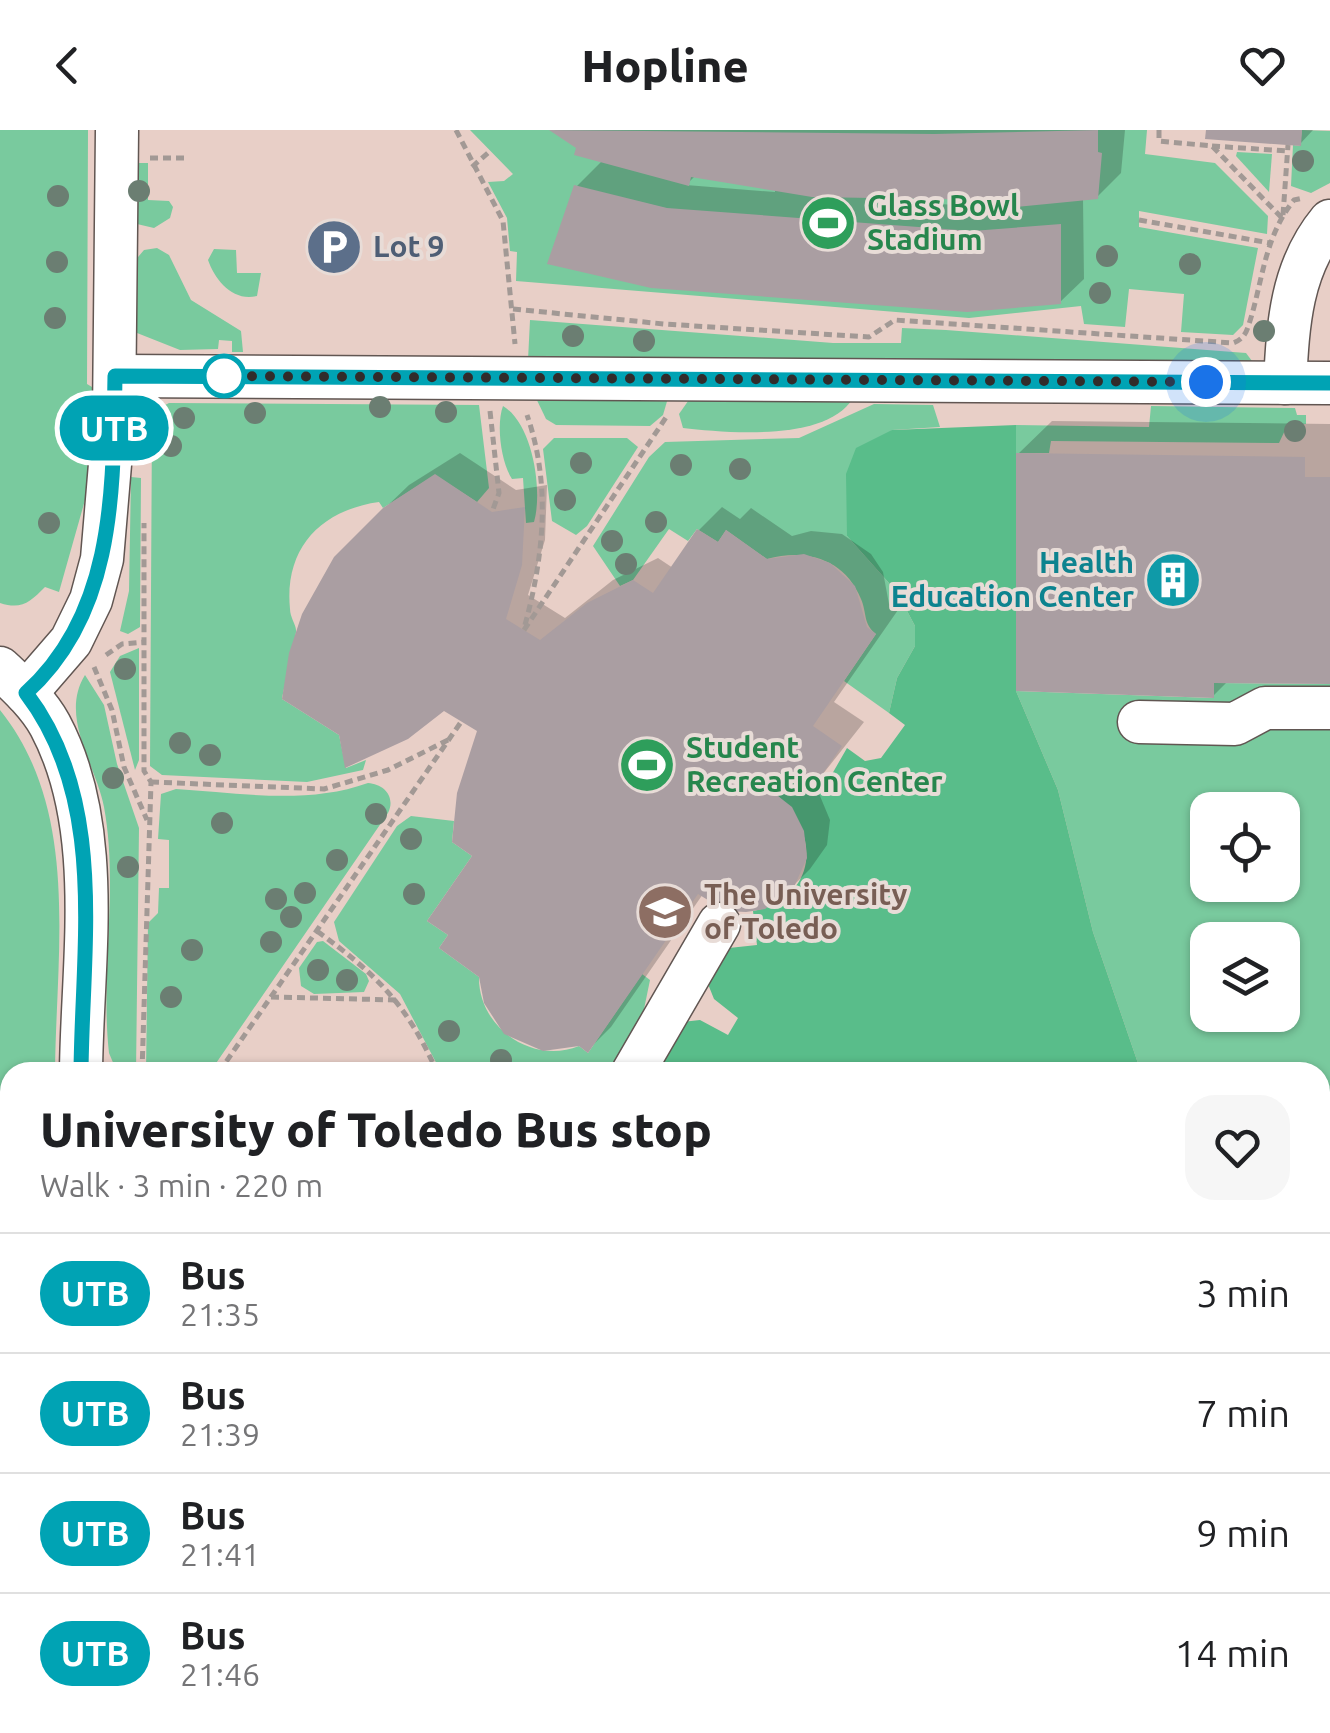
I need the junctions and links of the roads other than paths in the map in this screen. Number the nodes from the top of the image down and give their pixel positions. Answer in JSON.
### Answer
{"nodes":[{"id":1,"x":127,"y":144,"type":"edge"},
{"id":2,"x":1330,"y":220,"type":"edge"},
{"id":3,"x":115,"y":376,"type":"junction"},
{"id":4,"x":1285,"y":383,"type":"junction"},
{"id":5,"x":1330,"y":383,"type":"edge"},
{"id":6,"x":13,"y":680,"type":"edge"},
{"id":7,"x":1330,"y":708,"type":"edge"},
{"id":8,"x":1139,"y":722,"type":"dead end"},
{"id":9,"x":719,"y":924,"type":"dead end"},
{"id":10,"x":81,"y":1062,"type":"edge"},
{"id":11,"x":638,"y":1062,"type":"edge"}],
"edges":[{"from":1,"to":3,"type":"street"},
{"from":2,"to":4,"type":"street"},
{"from":3,"to":4,"type":"street"},
{"from":3,"to":6,"type":"street"},
{"from":4,"to":5,"type":"street"},
{"from":6,"to":10,"type":"street"},
{"from":7,"to":8,"type":"street"},
{"from":9,"to":11,"type":"street"}]}
